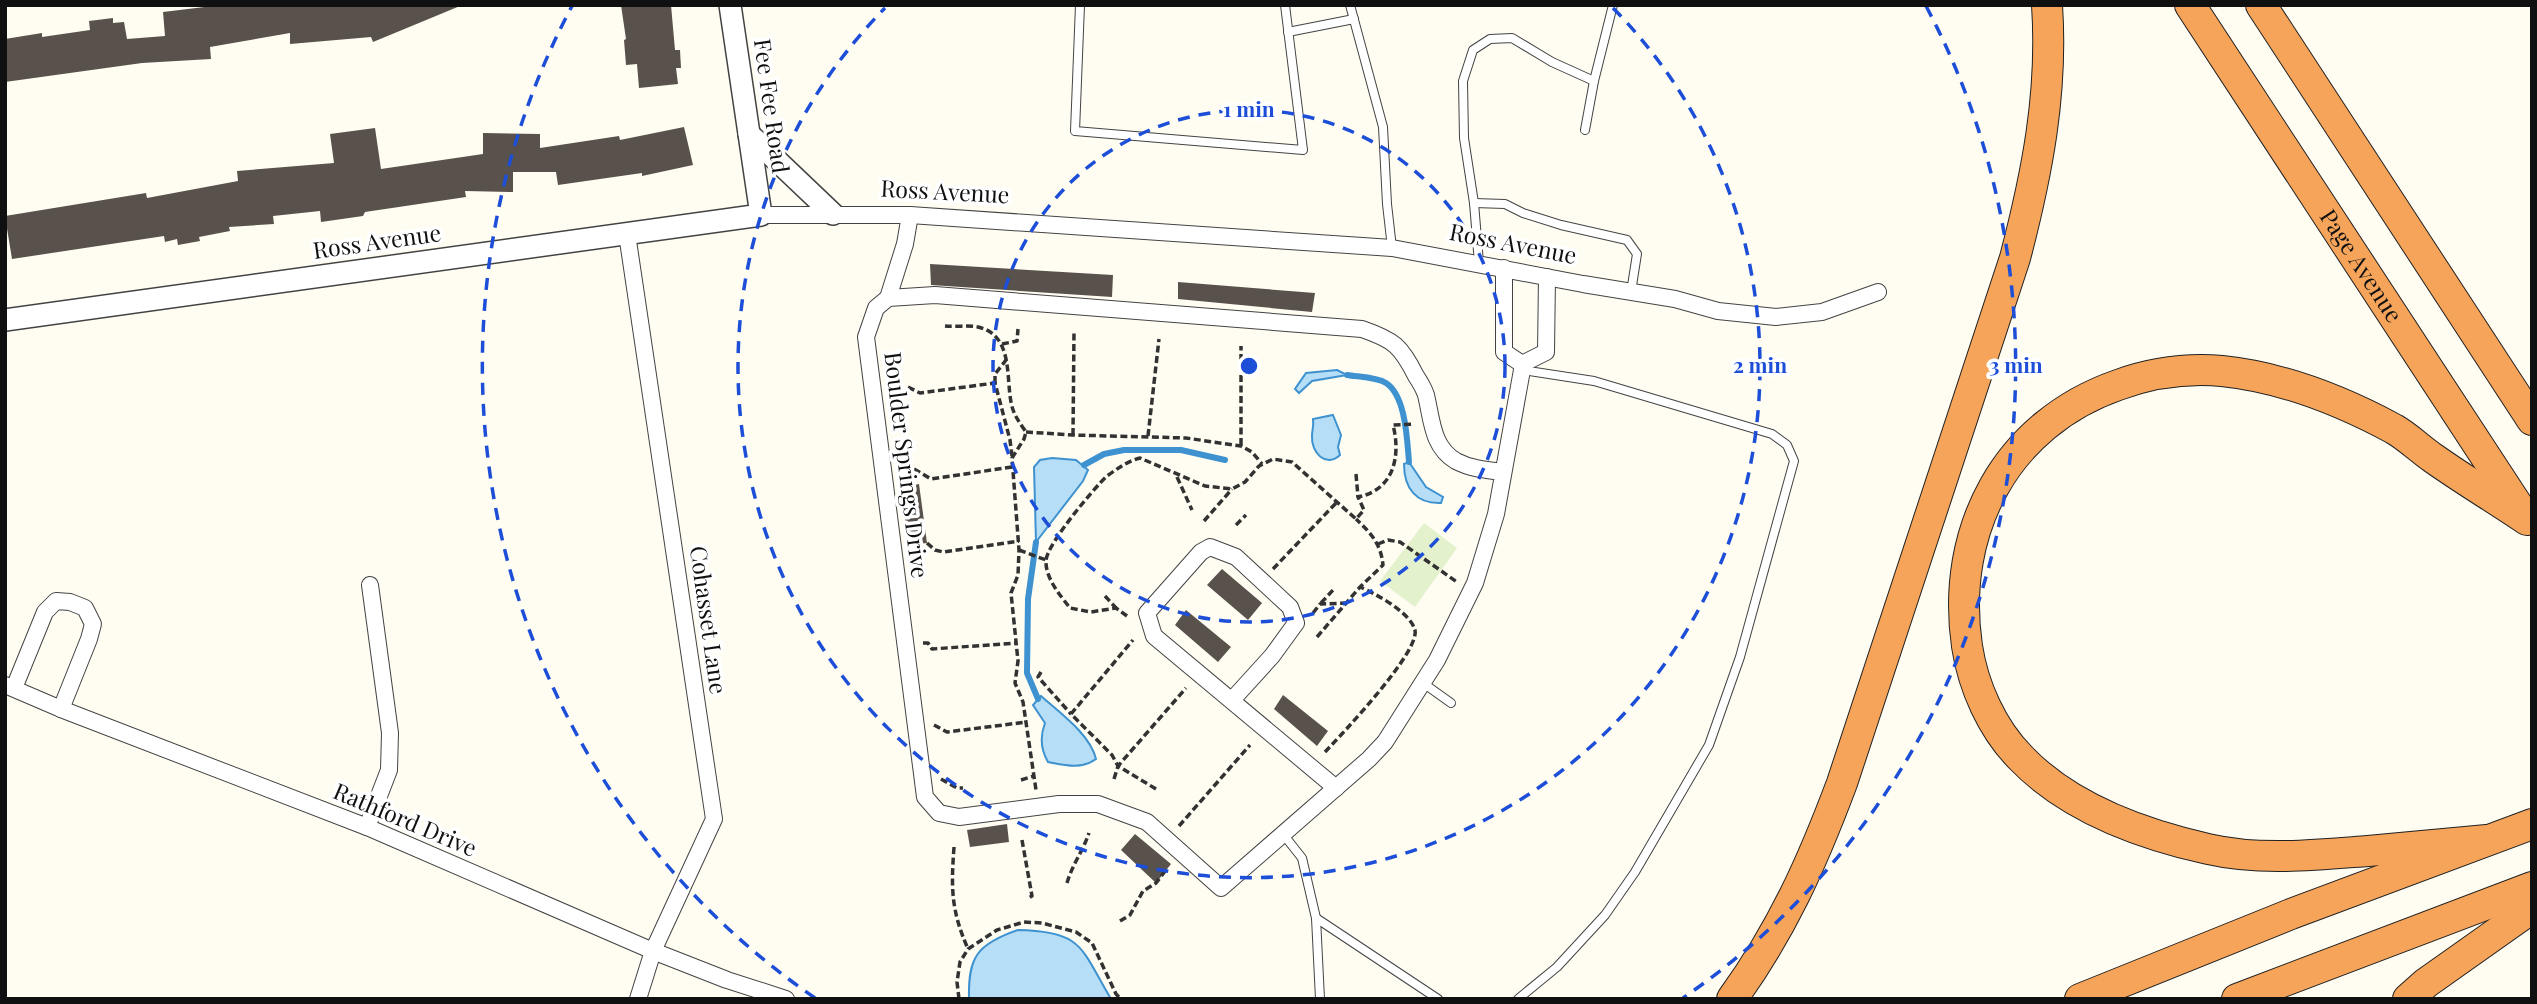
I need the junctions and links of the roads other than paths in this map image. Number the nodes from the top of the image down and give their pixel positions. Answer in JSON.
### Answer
{"nodes":[{"id":1,"x":730,"y":5,"type":"edge"},
{"id":2,"x":1080,"y":5,"type":"edge"},
{"id":3,"x":1285,"y":5,"type":"edge"},
{"id":4,"x":1350,"y":5,"type":"edge"},
{"id":5,"x":1613,"y":5,"type":"edge"},
{"id":6,"x":2047,"y":5,"type":"edge"},
{"id":7,"x":2190,"y":5,"type":"edge"},
{"id":8,"x":2261,"y":5,"type":"edge"},
{"id":9,"x":1354,"y":19,"type":"junction"},
{"id":10,"x":1288,"y":32,"type":"junction"},
{"id":11,"x":1594,"y":81,"type":"junction"},
{"id":12,"x":1585,"y":130,"type":"dead end"},
{"id":13,"x":749,"y":134,"type":"junction"},
{"id":14,"x":1474,"y":204,"type":"junction"},
{"id":15,"x":833,"y":214,"type":"junction"},
{"id":16,"x":761,"y":215,"type":"junction"},
{"id":17,"x":910,"y":215,"type":"junction"},
{"id":18,"x":627,"y":234,"type":"junction"},
{"id":19,"x":1392,"y":248,"type":"junction"},
{"id":20,"x":1479,"y":263,"type":"junction"},
{"id":21,"x":1504,"y":268,"type":"junction"},
{"id":22,"x":1547,"y":277,"type":"junction"},
{"id":23,"x":1631,"y":292,"type":"junction"},
{"id":24,"x":1878,"y":292,"type":"dead end"},
{"id":25,"x":888,"y":298,"type":"junction"},
{"id":26,"x":5,"y":320,"type":"edge"},
{"id":27,"x":1522,"y":368,"type":"junction"},
{"id":28,"x":2532,"y":421,"type":"edge"},
{"id":29,"x":1503,"y":472,"type":"junction"},
{"id":30,"x":2529,"y":523,"type":"edge"},
{"id":31,"x":370,"y":585,"type":"dead end"},
{"id":32,"x":1423,"y":683,"type":"junction"},
{"id":33,"x":9,"y":686,"type":"edge"},
{"id":34,"x":1232,"y":700,"type":"junction"},
{"id":35,"x":1451,"y":703,"type":"dead end"},
{"id":36,"x":61,"y":709,"type":"junction"},
{"id":37,"x":1336,"y":788,"type":"junction"},
{"id":38,"x":2532,"y":824,"type":"edge"},
{"id":39,"x":367,"y":827,"type":"junction"},
{"id":40,"x":1283,"y":834,"type":"junction"},
{"id":41,"x":2487,"y":840,"type":"junction"},
{"id":42,"x":2532,"y":887,"type":"edge"},
{"id":43,"x":2532,"y":908,"type":"edge"},
{"id":44,"x":1316,"y":918,"type":"junction"},
{"id":45,"x":653,"y":951,"type":"junction"},
{"id":46,"x":638,"y":999,"type":"edge"},
{"id":47,"x":786,"y":999,"type":"edge"},
{"id":48,"x":1320,"y":999,"type":"edge"},
{"id":49,"x":1438,"y":999,"type":"edge"},
{"id":50,"x":1518,"y":999,"type":"edge"},
{"id":51,"x":1732,"y":999,"type":"edge"},
{"id":52,"x":2080,"y":999,"type":"edge"},
{"id":53,"x":2237,"y":999,"type":"edge"},
{"id":54,"x":2408,"y":999,"type":"edge"}],
"edges":[{"from":1,"to":13,"type":"street","name":"Fee Fee Road"},
{"from":2,"to":10,"type":"lane"},
{"from":3,"to":10,"type":"lane"},
{"from":4,"to":9,"type":"lane"},
{"from":5,"to":11,"type":"lane"},
{"from":6,"to":51,"type":"highway"},
{"from":7,"to":30,"type":"highway","name":"Page Avenue"},
{"from":8,"to":28,"type":"highway"},
{"from":9,"to":10,"type":"lane"},
{"from":9,"to":19,"type":"lane"},
{"from":11,"to":12,"type":"lane"},
{"from":11,"to":14,"type":"lane"},
{"from":13,"to":15,"type":"street"},
{"from":13,"to":16,"type":"street","name":"Fee Fee Road"},
{"from":14,"to":20,"type":"lane"},
{"from":14,"to":23,"type":"lane"},
{"from":15,"to":16,"type":"street","name":"Ross Avenue"},
{"from":15,"to":17,"type":"street","name":"Ross Avenue"},
{"from":16,"to":18,"type":"street","name":"Ross Avenue"},
{"from":17,"to":19,"type":"street","name":"Ross Avenue"},
{"from":17,"to":25,"type":"street","name":"Boulder Springs Drive"},
{"from":18,"to":26,"type":"street","name":"Ross Avenue"},
{"from":18,"to":45,"type":"street","name":"Cohasset Lane"},
{"from":19,"to":20,"type":"street","name":"Ross Avenue"},
{"from":20,"to":21,"type":"street","name":"Ross Avenue"},
{"from":21,"to":22,"type":"street","name":"Ross Avenue"},
{"from":21,"to":27,"type":"street"},
{"from":22,"to":23,"type":"street","name":"Ross Avenue"},
{"from":22,"to":27,"type":"street"},
{"from":23,"to":24,"type":"street","name":"Ross Avenue"},
{"from":25,"to":29,"type":"street"},
{"from":25,"to":40,"type":"street","name":"Boulder Springs Drive"},
{"from":27,"to":29,"type":"street"},
{"from":27,"to":50,"type":"lane"},
{"from":29,"to":32,"type":"street"},
{"from":30,"to":41,"type":"highway"},
{"from":31,"to":39,"type":"street"},
{"from":32,"to":35,"type":"lane"},
{"from":32,"to":37,"type":"street"},
{"from":33,"to":36,"type":"street","name":"Rathford Drive"},
{"from":33,"to":36,"type":"street"},
{"from":34,"to":34,"type":"street"},
{"from":34,"to":37,"type":"street"},
{"from":36,"to":39,"type":"street","name":"Rathford Drive"},
{"from":37,"to":40,"type":"street"},
{"from":38,"to":41,"type":"highway"},
{"from":39,"to":45,"type":"street","name":"Rathford Drive"},
{"from":40,"to":44,"type":"lane"},
{"from":41,"to":52,"type":"highway"},
{"from":42,"to":53,"type":"highway"},
{"from":43,"to":54,"type":"highway"},
{"from":44,"to":48,"type":"lane"},
{"from":44,"to":49,"type":"lane"},
{"from":45,"to":46,"type":"street","name":"Cohasset Lane"},
{"from":45,"to":47,"type":"street","name":"Rathford Drive"}]}
